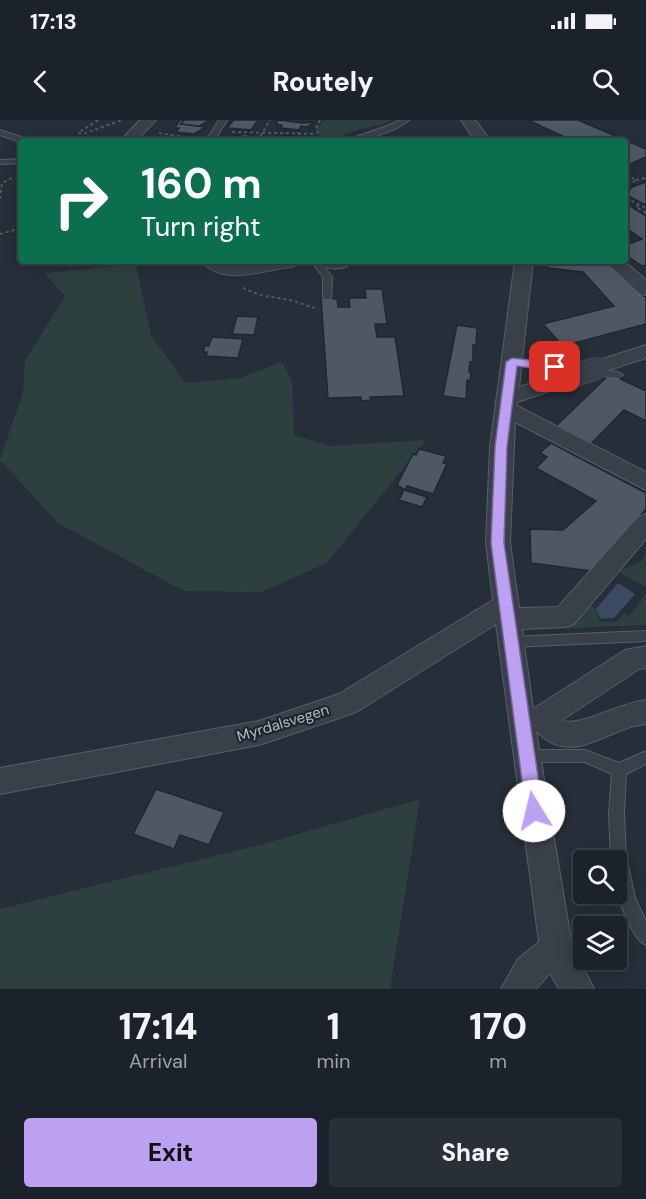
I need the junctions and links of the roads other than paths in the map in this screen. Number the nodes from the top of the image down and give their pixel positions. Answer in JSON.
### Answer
{"nodes":[{"id":1,"x":223,"y":120,"type":"edge"},
{"id":2,"x":405,"y":120,"type":"edge"},
{"id":3,"x":468,"y":120,"type":"edge"},
{"id":4,"x":0,"y":132,"type":"edge"},
{"id":5,"x":212,"y":138,"type":"edge"},
{"id":6,"x":358,"y":138,"type":"edge"},
{"id":7,"x":481,"y":138,"type":"edge"},
{"id":8,"x":18,"y":139,"type":"edge"},
{"id":9,"x":18,"y":161,"type":"edge"},
{"id":10,"x":0,"y":162,"type":"edge"},
{"id":11,"x":214,"y":264,"type":"edge"},
{"id":12,"x":274,"y":264,"type":"edge"},
{"id":13,"x":317,"y":264,"type":"edge"},
{"id":14,"x":524,"y":264,"type":"edge"},
{"id":15,"x":617,"y":264,"type":"edge"},
{"id":16,"x":646,"y":290,"type":"edge"},
{"id":17,"x":328,"y":297,"type":"road end"},
{"id":18,"x":646,"y":351,"type":"edge"},
{"id":19,"x":512,"y":362,"type":"junction"},
{"id":20,"x":618,"y":375,"type":"dead end"},
{"id":21,"x":507,"y":404,"type":"junction"},
{"id":22,"x":646,"y":482,"type":"edge"},
{"id":23,"x":646,"y":523,"type":"edge"},
{"id":24,"x":507,"y":622,"type":"junction"},
{"id":25,"x":646,"y":636,"type":"edge"},
{"id":26,"x":646,"y":657,"type":"edge"},
{"id":27,"x":646,"y":712,"type":"edge"},
{"id":28,"x":526,"y":756,"type":"junction"},
{"id":29,"x":646,"y":757,"type":"edge"},
{"id":30,"x":619,"y":770,"type":"junction"},
{"id":31,"x":0,"y":780,"type":"edge"},
{"id":32,"x":646,"y":937,"type":"edge"},
{"id":33,"x":556,"y":950,"type":"junction"},
{"id":34,"x":518,"y":989,"type":"edge"},
{"id":35,"x":577,"y":989,"type":"edge"}],
"edges":[{"from":1,"to":5,"type":"lane"},
{"from":2,"to":6,"type":"lane"},
{"from":3,"to":7,"type":"street"},
{"from":4,"to":8,"type":"lane"},
{"from":9,"to":10,"type":"lane"},
{"from":11,"to":12,"type":"street"},
{"from":13,"to":17,"type":"lane"},
{"from":14,"to":19,"type":"street"},
{"from":15,"to":16,"type":"street"},
{"from":18,"to":21,"type":"street","bridge":true},
{"from":19,"to":20,"type":"lane"},
{"from":19,"to":21,"type":"street"},
{"from":21,"to":22,"type":"street"},
{"from":21,"to":24,"type":"street"},
{"from":23,"to":24,"type":"street"},
{"from":24,"to":25,"type":"lane"},
{"from":24,"to":28,"type":"street"},
{"from":24,"to":31,"type":"street","name":"Myrdalsvegen"},
{"from":26,"to":27,"type":"street"},
{"from":28,"to":30,"type":"lane"},
{"from":28,"to":33,"type":"street"},
{"from":29,"to":30,"type":"lane"},
{"from":30,"to":32,"type":"lane"},
{"from":33,"to":34,"type":"street"},
{"from":33,"to":35,"type":"street"}]}
